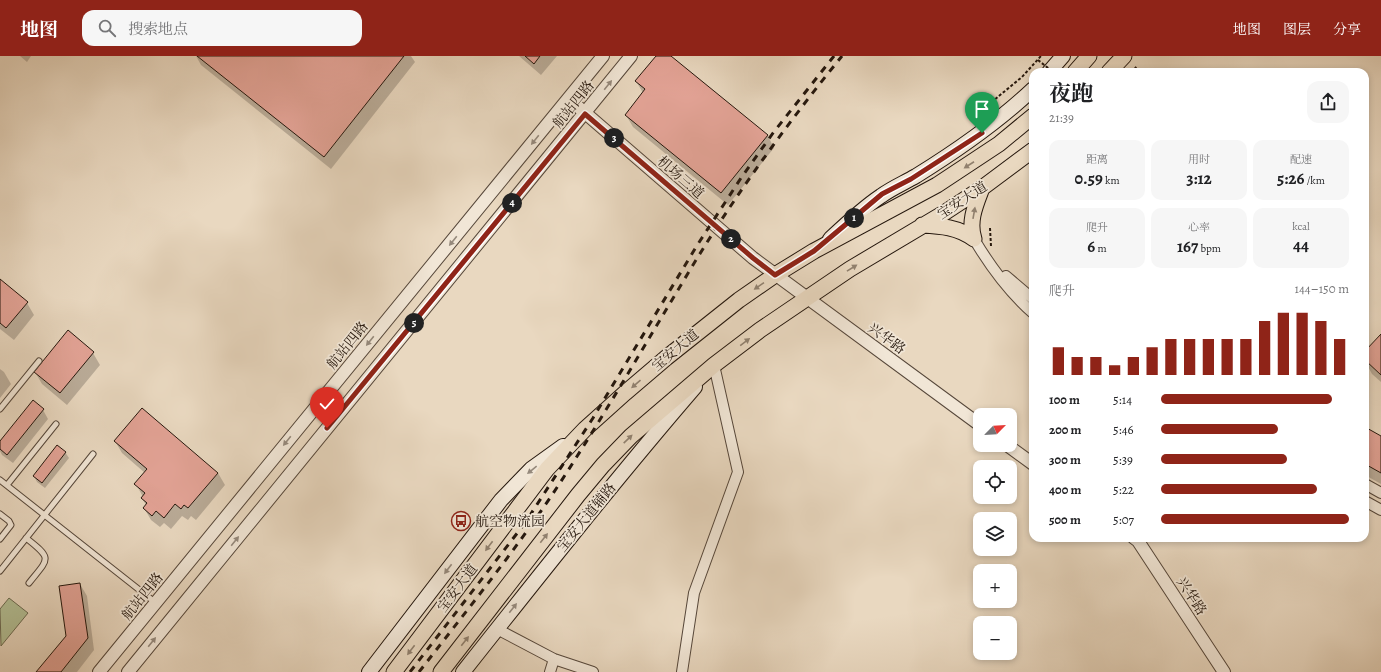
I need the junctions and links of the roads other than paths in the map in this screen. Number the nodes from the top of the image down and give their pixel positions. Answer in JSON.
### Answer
{"nodes":[{"id":1,"x":603,"y":56,"type":"edge"},
{"id":2,"x":631,"y":56,"type":"edge"},
{"id":3,"x":1063,"y":56,"type":"edge"},
{"id":4,"x":1089,"y":56,"type":"edge"},
{"id":5,"x":1129,"y":61,"type":"edge"},
{"id":6,"x":1052,"y":68,"type":"edge"},
{"id":7,"x":1078,"y":68,"type":"edge"},
{"id":8,"x":1116,"y":68,"type":"edge"},
{"id":9,"x":1029,"y":93,"type":"edge"},
{"id":10,"x":569,"y":99,"type":"junction"},
{"id":11,"x":585,"y":114,"type":"junction"},
{"id":12,"x":1029,"y":119,"type":"edge"},
{"id":13,"x":1029,"y":153,"type":"edge"},
{"id":14,"x":982,"y":188,"type":"junction"},
{"id":15,"x":922,"y":225,"type":"junction"},
{"id":16,"x":974,"y":239,"type":"junction"},
{"id":17,"x":814,"y":251,"type":"junction"},
{"id":18,"x":775,"y":275,"type":"junction"},
{"id":19,"x":1029,"y":296,"type":"edge"},
{"id":20,"x":807,"y":298,"type":"junction"},
{"id":21,"x":1029,"y":309,"type":"edge"},
{"id":22,"x":39,"y":361,"type":"dead end"},
{"id":23,"x":714,"y":365,"type":"junction"},
{"id":24,"x":0,"y":409,"type":"edge"},
{"id":25,"x":973,"y":420,"type":"edge"},
{"id":26,"x":56,"y":424,"type":"dead end"},
{"id":27,"x":585,"y":429,"type":"junction"},
{"id":28,"x":1017,"y":452,"type":"edge"},
{"id":29,"x":93,"y":454,"type":"dead end"},
{"id":30,"x":1029,"y":461,"type":"edge"},
{"id":31,"x":0,"y":480,"type":"edge"},
{"id":32,"x":7,"y":485,"type":"junction"},
{"id":33,"x":1369,"y":486,"type":"edge"},
{"id":34,"x":1381,"y":493,"type":"edge"},
{"id":35,"x":1369,"y":503,"type":"edge"},
{"id":36,"x":1381,"y":510,"type":"edge"},
{"id":37,"x":0,"y":514,"type":"edge"},
{"id":38,"x":45,"y":514,"type":"junction"},
{"id":39,"x":26,"y":538,"type":"junction"},
{"id":40,"x":0,"y":539,"type":"edge"},
{"id":41,"x":1140,"y":542,"type":"edge"},
{"id":42,"x":0,"y":571,"type":"edge"},
{"id":43,"x":29,"y":583,"type":"dead end"},
{"id":44,"x":156,"y":603,"type":"junction"},
{"id":45,"x":497,"y":629,"type":"junction"},
{"id":46,"x":554,"y":659,"type":"junction"},
{"id":47,"x":99,"y":672,"type":"edge"},
{"id":48,"x":128,"y":672,"type":"edge"},
{"id":49,"x":369,"y":672,"type":"edge"},
{"id":50,"x":394,"y":672,"type":"edge"},
{"id":51,"x":441,"y":672,"type":"edge"},
{"id":52,"x":463,"y":672,"type":"edge"},
{"id":53,"x":550,"y":672,"type":"edge"},
{"id":54,"x":593,"y":672,"type":"edge"},
{"id":55,"x":682,"y":672,"type":"edge"},
{"id":56,"x":1224,"y":672,"type":"edge"}],
"edges":[{"from":1,"to":10,"type":"street","name":"航站四路"},
{"from":11,"to":2,"type":"street","name":"航站四路","one_way":true},
{"from":3,"to":6,"type":"main road"},
{"from":4,"to":7,"type":"main road"},
{"from":5,"to":8,"type":"main road"},
{"from":9,"to":17,"type":"main road"},
{"from":10,"to":11,"type":"street","name":"机场三道"},
{"from":10,"to":44,"type":"street","name":"航站四路","one_way":true},
{"from":11,"to":18,"type":"street","name":"机场三道"},
{"from":48,"to":11,"type":"street","name":"航站四路","one_way":true},
{"from":12,"to":17,"type":"main road","name":"宝安大道","one_way":true},
{"from":13,"to":14,"type":"main road","name":"宝安大道"},
{"from":14,"to":15,"type":"main road","name":"宝安大道"},
{"from":16,"to":14,"type":"main road","one_way":true},
{"from":15,"to":16,"type":"main road"},
{"from":20,"to":15,"type":"main road","name":"宝安大道","one_way":true},
{"from":16,"to":19,"type":"street"},
{"from":16,"to":21,"type":"street"},
{"from":17,"to":18,"type":"main road","name":"宝安大道"},
{"from":18,"to":20,"type":"street","name":"兴华路"},
{"from":18,"to":27,"type":"main road","name":"宝安大道","one_way":true},
{"from":23,"to":20,"type":"main road","name":"宝安大道","one_way":true},
{"from":20,"to":25,"type":"street","name":"兴华路"},
{"from":22,"to":24,"type":"lane"},
{"from":45,"to":23,"type":"main road","name":"宝安大道辅路","one_way":true},
{"from":51,"to":23,"type":"main road","name":"宝安大道","one_way":true},
{"from":23,"to":55,"type":"street"},
{"from":26,"to":32,"type":"lane"},
{"from":27,"to":49,"type":"main road","one_way":true},
{"from":27,"to":50,"type":"main road","name":"宝安大道","one_way":true},
{"from":28,"to":30,"type":"street"},
{"from":29,"to":38,"type":"lane"},
{"from":31,"to":32,"type":"lane"},
{"from":32,"to":38,"type":"lane"},
{"from":33,"to":34,"type":"street"},
{"from":35,"to":36,"type":"street"},
{"from":37,"to":40,"type":"lane"},
{"from":38,"to":39,"type":"lane"},
{"from":38,"to":44,"type":"lane"},
{"from":39,"to":42,"type":"lane"},
{"from":39,"to":43,"type":"lane"},
{"from":41,"to":56,"type":"street","name":"兴华路"},
{"from":44,"to":47,"type":"street","name":"航站四路"},
{"from":45,"to":46,"type":"street"},
{"from":45,"to":52,"type":"main road","name":"宝安大道辅路"},
{"from":46,"to":53,"type":"street"},
{"from":46,"to":54,"type":"street"}]}
